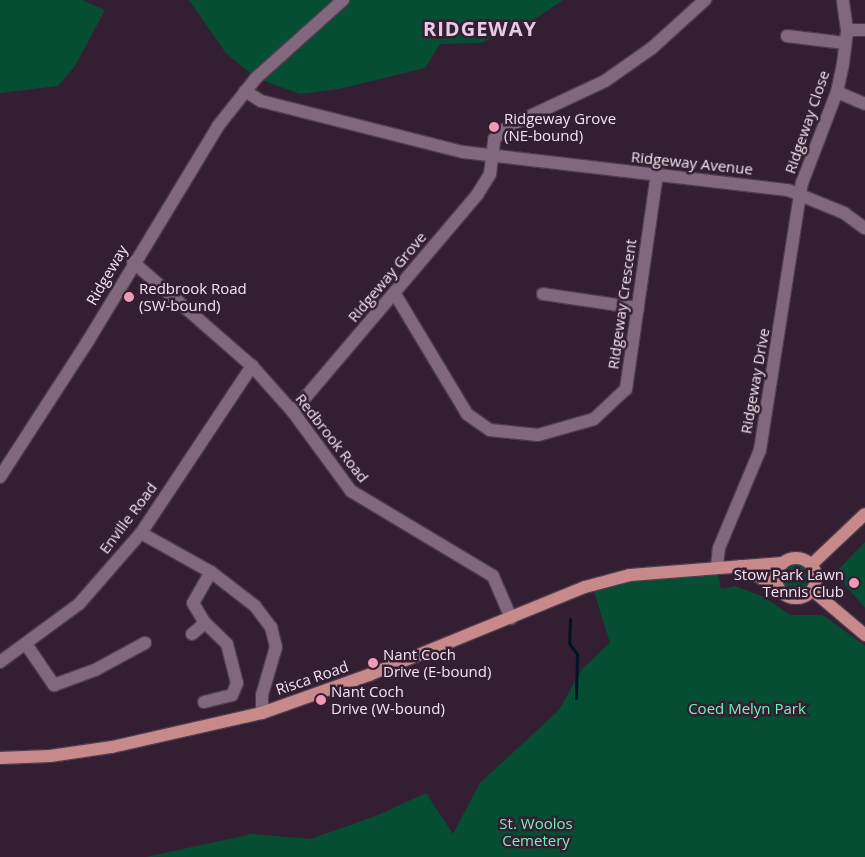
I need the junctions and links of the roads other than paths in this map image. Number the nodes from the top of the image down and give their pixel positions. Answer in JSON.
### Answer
{"nodes":[{"id":1,"x":343,"y":0,"type":"edge"},
{"id":2,"x":705,"y":0,"type":"edge"},
{"id":3,"x":843,"y":0,"type":"edge"},
{"id":4,"x":865,"y":30,"type":"edge"},
{"id":5,"x":787,"y":36,"type":"dead end"},
{"id":6,"x":846,"y":36,"type":"junction"},
{"id":7,"x":245,"y":91,"type":"junction"},
{"id":8,"x":838,"y":92,"type":"junction"},
{"id":9,"x":865,"y":104,"type":"edge"},
{"id":10,"x":492,"y":156,"type":"junction"},
{"id":11,"x":656,"y":175,"type":"junction"},
{"id":12,"x":802,"y":195,"type":"junction"},
{"id":13,"x":865,"y":228,"type":"edge"},
{"id":14,"x":133,"y":262,"type":"junction"},
{"id":15,"x":395,"y":294,"type":"junction"},
{"id":16,"x":543,"y":294,"type":"dead end"},
{"id":17,"x":638,"y":308,"type":"junction"},
{"id":18,"x":252,"y":366,"type":"junction"},
{"id":19,"x":293,"y":412,"type":"junction"},
{"id":20,"x":0,"y":477,"type":"edge"},
{"id":21,"x":865,"y":514,"type":"edge"},
{"id":22,"x":141,"y":533,"type":"junction"},
{"id":23,"x":783,"y":564,"type":"junction"},
{"id":24,"x":811,"y":565,"type":"junction"},
{"id":25,"x":717,"y":566,"type":"junction"},
{"id":26,"x":740,"y":566,"type":"junction"},
{"id":27,"x":211,"y":572,"type":"junction"},
{"id":28,"x":777,"y":587,"type":"junction"},
{"id":29,"x":812,"y":590,"type":"junction"},
{"id":30,"x":511,"y":618,"type":"junction"},
{"id":31,"x":205,"y":623,"type":"junction"},
{"id":32,"x":192,"y":634,"type":"dead end"},
{"id":33,"x":865,"y":635,"type":"edge"},
{"id":34,"x":145,"y":643,"type":"dead end"},
{"id":35,"x":26,"y":644,"type":"junction"},
{"id":36,"x":0,"y":662,"type":"edge"},
{"id":37,"x":204,"y":702,"type":"dead end"},
{"id":38,"x":262,"y":713,"type":"junction"},
{"id":39,"x":0,"y":758,"type":"edge"}],
"edges":[{"from":1,"to":7,"type":"street","name":"Ridgeway"},
{"from":2,"to":10,"type":"street","name":"Ridgeway Grove"},
{"from":3,"to":6,"type":"street","name":"Ridgeway Close"},
{"from":4,"to":6,"type":"street"},
{"from":5,"to":6,"type":"street"},
{"from":6,"to":8,"type":"street","name":"Ridgeway Close"},
{"from":7,"to":10,"type":"street","name":"Ridgeway Avenue"},
{"from":7,"to":14,"type":"street","name":"Ridgeway"},
{"from":8,"to":9,"type":"street"},
{"from":8,"to":12,"type":"street","name":"Ridgeway Close"},
{"from":10,"to":11,"type":"street","name":"Ridgeway Avenue"},
{"from":10,"to":15,"type":"street","name":"Ridgeway Grove"},
{"from":11,"to":12,"type":"street","name":"Ridgeway Avenue"},
{"from":11,"to":17,"type":"street","name":"Ridgeway Crescent"},
{"from":12,"to":13,"type":"street","name":"Ridgeway Avenue"},
{"from":12,"to":25,"type":"street","name":"Ridgeway Drive"},
{"from":14,"to":18,"type":"street","name":"Redbrook Road"},
{"from":14,"to":20,"type":"street","name":"Ridgeway"},
{"from":15,"to":17,"type":"street","name":"Ridgeway Crescent"},
{"from":15,"to":19,"type":"street","name":"Ridgeway Grove"},
{"from":16,"to":17,"type":"street"},
{"from":18,"to":19,"type":"street","name":"Redbrook Road"},
{"from":18,"to":22,"type":"street","name":"Enville Road"},
{"from":19,"to":30,"type":"street","name":"Redbrook Road"},
{"from":21,"to":24,"type":"main road"},
{"from":22,"to":27,"type":"street"},
{"from":22,"to":35,"type":"street","name":"Enville Road"},
{"from":23,"to":24,"type":"main road"},
{"from":23,"to":26,"type":"main road","name":"Risca Road"},
{"from":23,"to":28,"type":"main road"},
{"from":24,"to":29,"type":"main road"},
{"from":25,"to":26,"type":"main road","name":"Risca Road"},
{"from":25,"to":30,"type":"main road","name":"Risca Road"},
{"from":26,"to":28,"type":"main road","name":"Risca Road"},
{"from":27,"to":31,"type":"street"},
{"from":27,"to":38,"type":"street"},
{"from":28,"to":29,"type":"main road"},
{"from":29,"to":33,"type":"main road"},
{"from":30,"to":38,"type":"main road","name":"Risca Road"},
{"from":31,"to":32,"type":"street"},
{"from":31,"to":37,"type":"street"},
{"from":34,"to":35,"type":"street"},
{"from":35,"to":36,"type":"street","name":"Enville Road"},
{"from":38,"to":39,"type":"main road","name":"Risca Road"}]}
